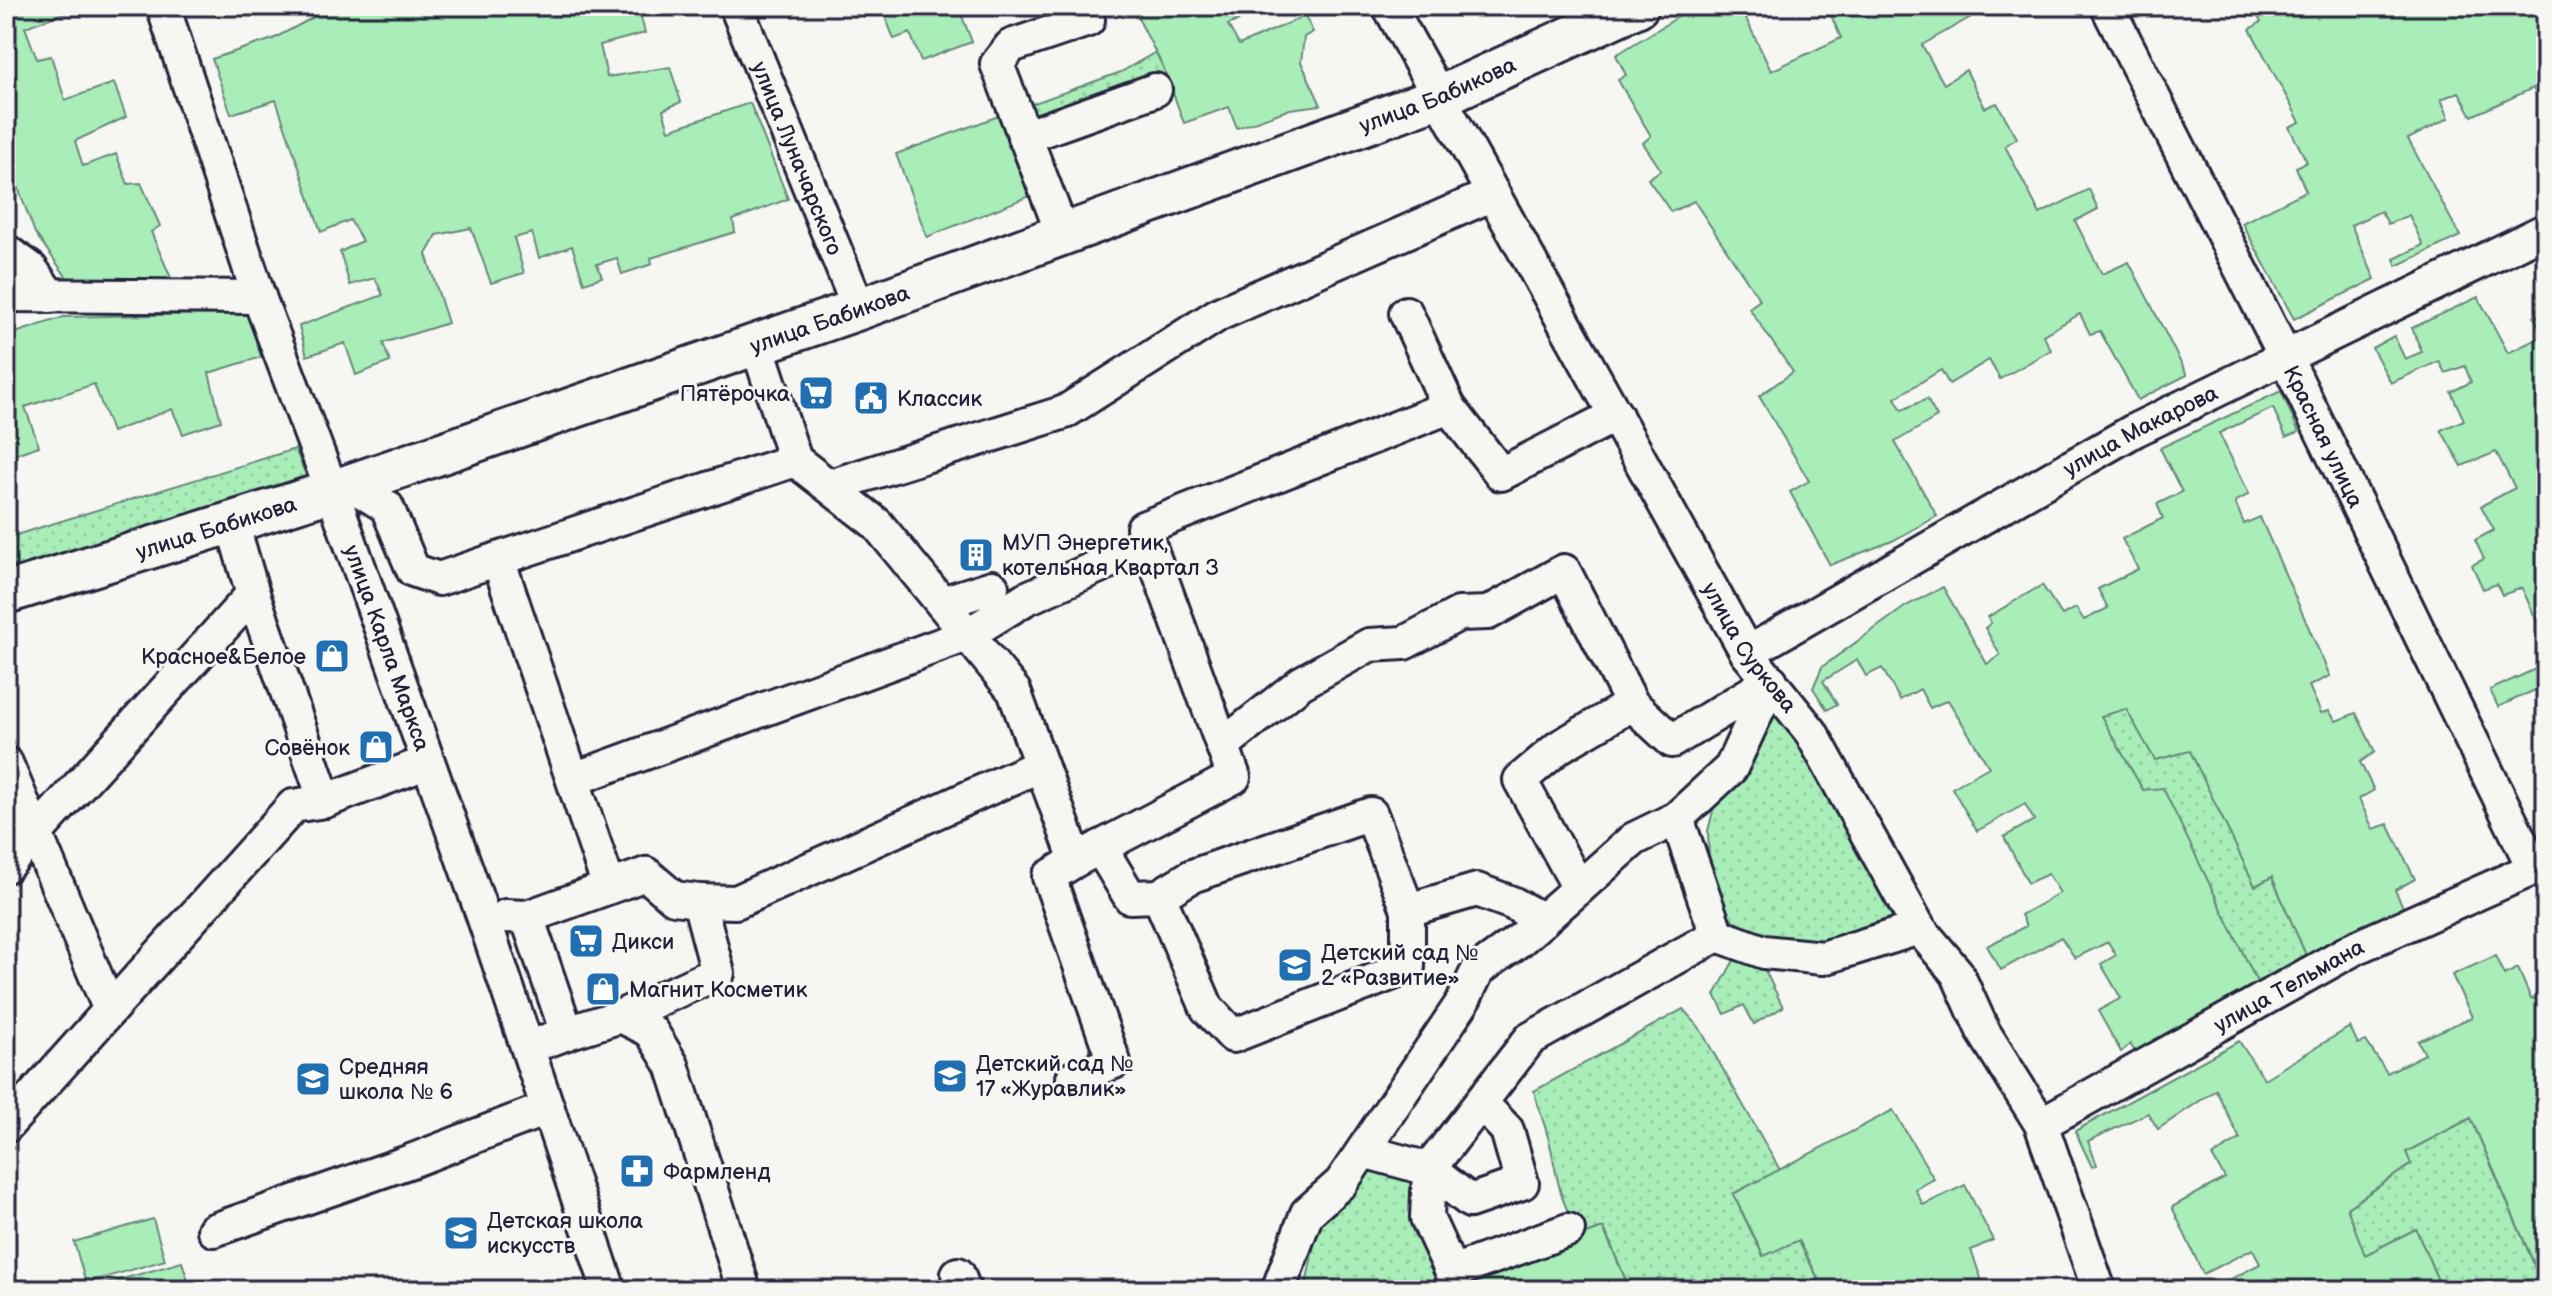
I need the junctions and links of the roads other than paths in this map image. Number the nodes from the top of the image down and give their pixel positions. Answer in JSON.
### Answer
{"nodes":[{"id":1,"x":163,"y":6,"type":"edge"},
{"id":2,"x":736,"y":6,"type":"edge"},
{"id":3,"x":1389,"y":6,"type":"edge"},
{"id":4,"x":1638,"y":6,"type":"edge"},
{"id":5,"x":2107,"y":6,"type":"edge"},
{"id":6,"x":1088,"y":20,"type":"dead end"},
{"id":7,"x":1155,"y":90,"type":"dead end"},
{"id":8,"x":1439,"y":97,"type":"junction"},
{"id":9,"x":1024,"y":137,"type":"junction"},
{"id":10,"x":1493,"y":194,"type":"junction"},
{"id":11,"x":2546,"y":230,"type":"edge"},
{"id":12,"x":1062,"y":232,"type":"junction"},
{"id":13,"x":6,"y":251,"type":"edge"},
{"id":14,"x":6,"y":295,"type":"edge"},
{"id":15,"x":50,"y":296,"type":"junction"},
{"id":16,"x":259,"y":297,"type":"junction"},
{"id":17,"x":859,"y":309,"type":"junction"},
{"id":18,"x":1406,"y":313,"type":"dead end"},
{"id":19,"x":757,"y":345,"type":"junction"},
{"id":20,"x":2285,"y":356,"type":"junction"},
{"id":21,"x":1449,"y":407,"type":"junction"},
{"id":22,"x":1616,"y":415,"type":"junction"},
{"id":23,"x":795,"y":460,"type":"junction"},
{"id":24,"x":830,"y":486,"type":"junction"},
{"id":25,"x":342,"y":488,"type":"junction"},
{"id":26,"x":232,"y":523,"type":"junction"},
{"id":27,"x":1149,"y":544,"type":"junction"},
{"id":28,"x":498,"y":559,"type":"junction"},
{"id":29,"x":994,"y":592,"type":"junction"},
{"id":30,"x":6,"y":593,"type":"edge"},
{"id":31,"x":253,"y":594,"type":"junction"},
{"id":32,"x":942,"y":603,"type":"junction"},
{"id":33,"x":967,"y":635,"type":"junction"},
{"id":34,"x":1747,"y":653,"type":"junction"},
{"id":35,"x":1771,"y":681,"type":"junction"},
{"id":36,"x":1632,"y":704,"type":"junction"},
{"id":37,"x":1223,"y":745,"type":"junction"},
{"id":38,"x":428,"y":762,"type":"junction"},
{"id":39,"x":6,"y":763,"type":"edge"},
{"id":40,"x":1041,"y":765,"type":"junction"},
{"id":41,"x":574,"y":779,"type":"junction"},
{"id":42,"x":325,"y":801,"type":"junction"},
{"id":43,"x":1677,"y":818,"type":"junction"},
{"id":44,"x":35,"y":835,"type":"junction"},
{"id":45,"x":1088,"y":854,"type":"junction"},
{"id":46,"x":6,"y":866,"type":"edge"},
{"id":47,"x":2540,"y":866,"type":"edge"},
{"id":48,"x":609,"y":887,"type":"junction"},
{"id":49,"x":1579,"y":888,"type":"junction"},
{"id":50,"x":1159,"y":896,"type":"junction"},
{"id":51,"x":699,"y":901,"type":"junction"},
{"id":52,"x":1408,"y":910,"type":"junction"},
{"id":53,"x":483,"y":916,"type":"junction"},
{"id":54,"x":527,"y":917,"type":"junction"},
{"id":55,"x":1543,"y":920,"type":"junction"},
{"id":56,"x":1919,"y":928,"type":"junction"},
{"id":57,"x":1717,"y":935,"type":"junction"},
{"id":58,"x":110,"y":1010,"type":"junction"},
{"id":59,"x":621,"y":1016,"type":"junction"},
{"id":60,"x":567,"y":1033,"type":"junction"},
{"id":61,"x":528,"y":1049,"type":"junction"},
{"id":62,"x":1073,"y":1078,"type":"dead end"},
{"id":63,"x":1481,"y":1103,"type":"junction"},
{"id":64,"x":548,"y":1108,"type":"junction"},
{"id":65,"x":2041,"y":1124,"type":"junction"},
{"id":66,"x":6,"y":1126,"type":"edge"},
{"id":67,"x":1363,"y":1151,"type":"junction"},
{"id":68,"x":1429,"y":1169,"type":"junction"},
{"id":69,"x":214,"y":1230,"type":"dead end"},
{"id":70,"x":1568,"y":1230,"type":"dead end"},
{"id":71,"x":1455,"y":1281,"type":"edge"},
{"id":72,"x":1281,"y":1288,"type":"edge"},
{"id":73,"x":609,"y":1290,"type":"edge"},
{"id":74,"x":744,"y":1290,"type":"edge"},
{"id":75,"x":2099,"y":1290,"type":"edge"}],
"edges":[{"from":1,"to":16,"type":"street","name":"улица Карла Маркса"},
{"from":2,"to":17,"type":"street","name":"улица Луначарского"},
{"from":3,"to":8,"type":"street","name":"улица Суркова"},
{"from":4,"to":8,"type":"main road","name":"улица Бабикова"},
{"from":5,"to":20,"type":"street","name":"Красная улица"},
{"from":6,"to":9,"type":"street"},
{"from":7,"to":9,"type":"street"},
{"from":8,"to":10,"type":"street","name":"улица Суркова"},
{"from":8,"to":12,"type":"main road","name":"улица Бабикова"},
{"from":9,"to":12,"type":"street"},
{"from":10,"to":22,"type":"street","name":"улица Суркова"},
{"from":10,"to":24,"type":"street"},
{"from":11,"to":20,"type":"street","name":"улица Макарова"},
{"from":12,"to":17,"type":"main road","name":"улица Бабикова"},
{"from":13,"to":15,"type":"street"},
{"from":14,"to":15,"type":"street"},
{"from":15,"to":16,"type":"street"},
{"from":16,"to":25,"type":"street","name":"улица Карла Маркса"},
{"from":17,"to":19,"type":"main road","name":"улица Бабикова"},
{"from":18,"to":21,"type":"street"},
{"from":19,"to":23,"type":"street"},
{"from":19,"to":25,"type":"main road","name":"улица Бабикова"},
{"from":20,"to":34,"type":"street","name":"улица Макарова"},
{"from":20,"to":47,"type":"street","name":"Красная улица"},
{"from":21,"to":22,"type":"street"},
{"from":21,"to":27,"type":"street"},
{"from":22,"to":34,"type":"street","name":"улица Суркова"},
{"from":23,"to":24,"type":"street"},
{"from":23,"to":28,"type":"street"},
{"from":24,"to":32,"type":"street"},
{"from":25,"to":26,"type":"main road","name":"улица Бабикова"},
{"from":25,"to":28,"type":"street"},
{"from":25,"to":38,"type":"street","name":"улица Карла Маркса"},
{"from":26,"to":30,"type":"main road","name":"улица Бабикова"},
{"from":26,"to":31,"type":"street"},
{"from":27,"to":29,"type":"street"},
{"from":27,"to":37,"type":"street"},
{"from":28,"to":41,"type":"street"},
{"from":29,"to":32,"type":"street"},
{"from":29,"to":33,"type":"street"},
{"from":31,"to":42,"type":"street"},
{"from":31,"to":44,"type":"street"},
{"from":32,"to":33,"type":"street"},
{"from":33,"to":40,"type":"street"},
{"from":33,"to":41,"type":"street"},
{"from":34,"to":35,"type":"street","name":"улица Суркова"},
{"from":35,"to":36,"type":"street"},
{"from":35,"to":43,"type":"street"},
{"from":35,"to":56,"type":"street","name":"улица Суркова"},
{"from":36,"to":37,"type":"street"},
{"from":36,"to":49,"type":"street"},
{"from":37,"to":45,"type":"street"},
{"from":38,"to":42,"type":"street"},
{"from":38,"to":53,"type":"street","name":"улица Карла Маркса"},
{"from":39,"to":44,"type":"street"},
{"from":40,"to":45,"type":"street"},
{"from":40,"to":51,"type":"street"},
{"from":41,"to":48,"type":"street"},
{"from":42,"to":58,"type":"street"},
{"from":43,"to":49,"type":"street"},
{"from":43,"to":57,"type":"street"},
{"from":44,"to":46,"type":"street"},
{"from":44,"to":58,"type":"street"},
{"from":45,"to":50,"type":"street"},
{"from":45,"to":62,"type":"street"},
{"from":47,"to":65,"type":"street","name":"улица Тельмана"},
{"from":48,"to":51,"type":"street"},
{"from":48,"to":54,"type":"street"},
{"from":49,"to":55,"type":"street"},
{"from":50,"to":52,"type":"street"},
{"from":50,"to":52,"type":"street"},
{"from":51,"to":59,"type":"street"},
{"from":52,"to":55,"type":"street"},
{"from":53,"to":54,"type":"street"},
{"from":53,"to":61,"type":"street","name":"улица Карла Маркса"},
{"from":54,"to":60,"type":"street"},
{"from":55,"to":67,"type":"street"},
{"from":56,"to":57,"type":"street"},
{"from":56,"to":65,"type":"street","name":"улица Суркова"},
{"from":57,"to":63,"type":"street"},
{"from":58,"to":66,"type":"street"},
{"from":59,"to":60,"type":"street"},
{"from":59,"to":74,"type":"street"},
{"from":60,"to":61,"type":"street"},
{"from":61,"to":64,"type":"street","name":"улица Карла Маркса"},
{"from":63,"to":68,"type":"street"},
{"from":63,"to":68,"type":"street"},
{"from":64,"to":69,"type":"street"},
{"from":64,"to":73,"type":"street","name":"улица Карла Маркса"},
{"from":65,"to":75,"type":"street","name":"улица Суркова"},
{"from":67,"to":68,"type":"street"},
{"from":67,"to":72,"type":"street"},
{"from":68,"to":71,"type":"street"},
{"from":70,"to":71,"type":"street"}]}
